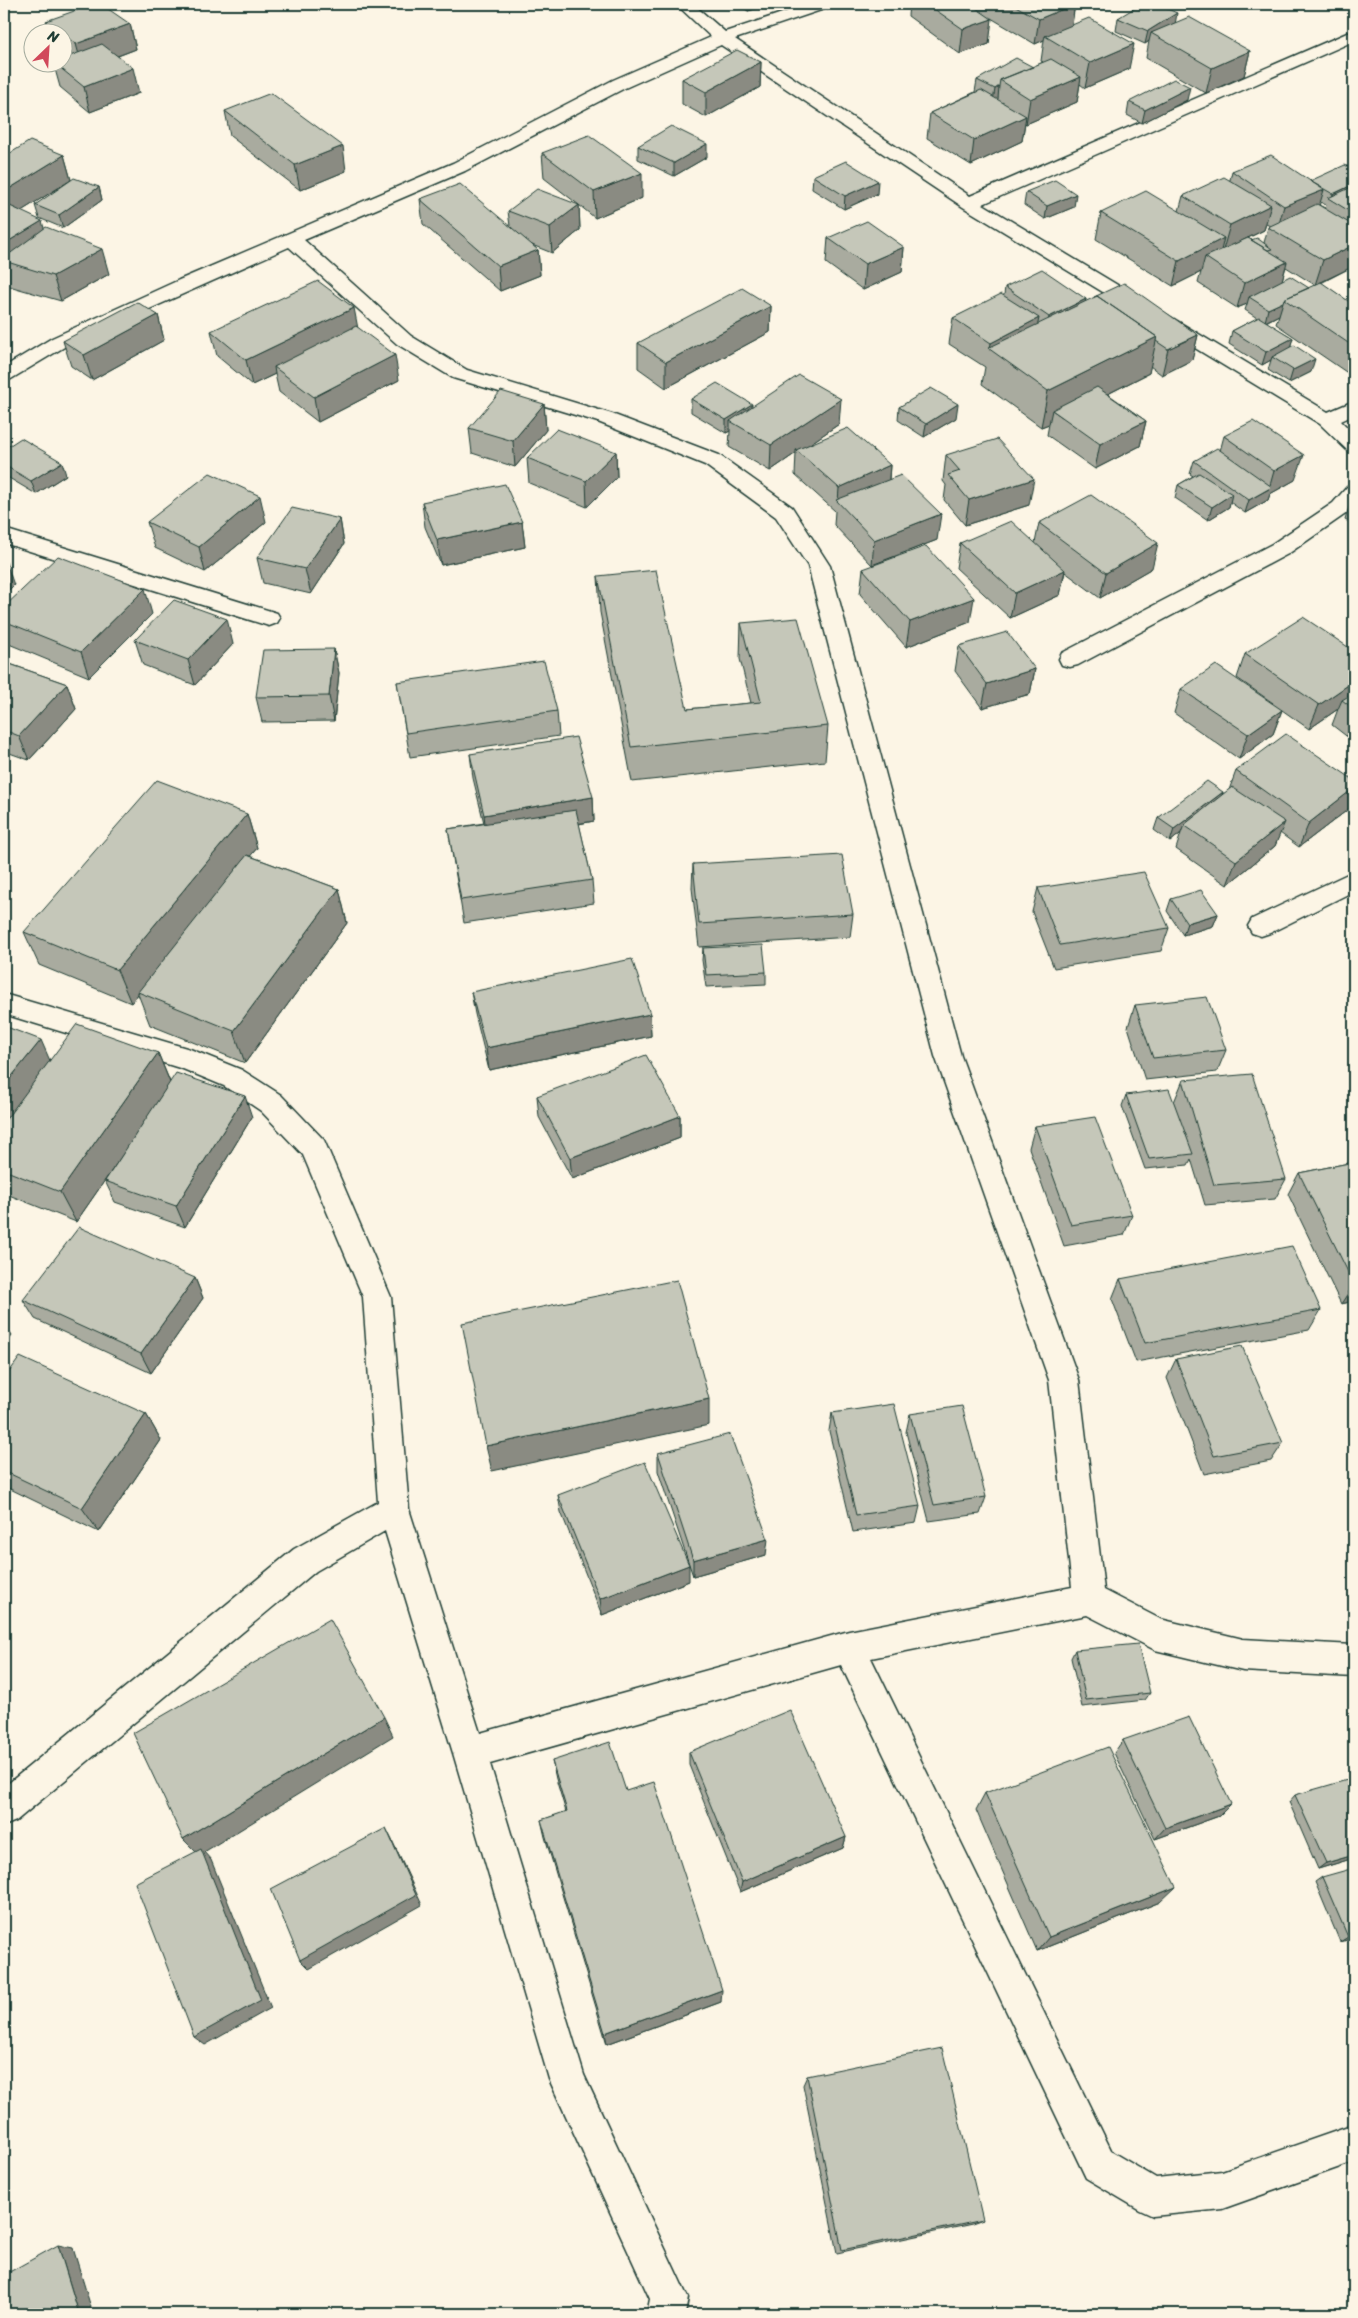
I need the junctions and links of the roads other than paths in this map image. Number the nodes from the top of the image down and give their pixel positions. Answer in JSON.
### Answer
{"nodes":[{"id":1,"x":684,"y":4,"type":"edge"},
{"id":2,"x":824,"y":4,"type":"edge"},
{"id":3,"x":1354,"y":36,"type":"edge"},
{"id":4,"x":722,"y":38,"type":"junction"},
{"id":5,"x":969,"y":203,"type":"junction"},
{"id":6,"x":291,"y":239,"type":"junction"},
{"id":7,"x":4,"y":375,"type":"edge"},
{"id":8,"x":1354,"y":407,"type":"edge"},
{"id":9,"x":1327,"y":420,"type":"junction"},
{"id":10,"x":1354,"y":445,"type":"edge"},
{"id":11,"x":1354,"y":492,"type":"edge"},
{"id":12,"x":4,"y":536,"type":"edge"},
{"id":13,"x":269,"y":618,"type":"dead end"},
{"id":14,"x":1070,"y":659,"type":"dead end"},
{"id":15,"x":1354,"y":880,"type":"edge"},
{"id":16,"x":1261,"y":926,"type":"dead end"},
{"id":17,"x":4,"y":1004,"type":"edge"},
{"id":18,"x":394,"y":1509,"type":"junction"},
{"id":19,"x":1089,"y":1598,"type":"junction"},
{"id":20,"x":849,"y":1647,"type":"junction"},
{"id":21,"x":1354,"y":1661,"type":"edge"},
{"id":22,"x":470,"y":1753,"type":"junction"},
{"id":23,"x":4,"y":1809,"type":"edge"},
{"id":24,"x":1354,"y":2144,"type":"edge"},
{"id":25,"x":666,"y":2314,"type":"edge"}],
"edges":[{"from":1,"to":4,"type":"street"},
{"from":2,"to":4,"type":"street"},
{"from":3,"to":5,"type":"street"},
{"from":4,"to":5,"type":"street"},
{"from":4,"to":6,"type":"street"},
{"from":5,"to":9,"type":"street"},
{"from":6,"to":7,"type":"street"},
{"from":6,"to":19,"type":"street"},
{"from":8,"to":9,"type":"street"},
{"from":9,"to":10,"type":"street"},
{"from":11,"to":14,"type":"street"},
{"from":12,"to":13,"type":"street"},
{"from":15,"to":16,"type":"street"},
{"from":17,"to":18,"type":"street"},
{"from":18,"to":22,"type":"street"},
{"from":18,"to":23,"type":"street"},
{"from":19,"to":20,"type":"street"},
{"from":19,"to":21,"type":"street"},
{"from":20,"to":22,"type":"street"},
{"from":20,"to":24,"type":"street"},
{"from":22,"to":25,"type":"street"}]}
